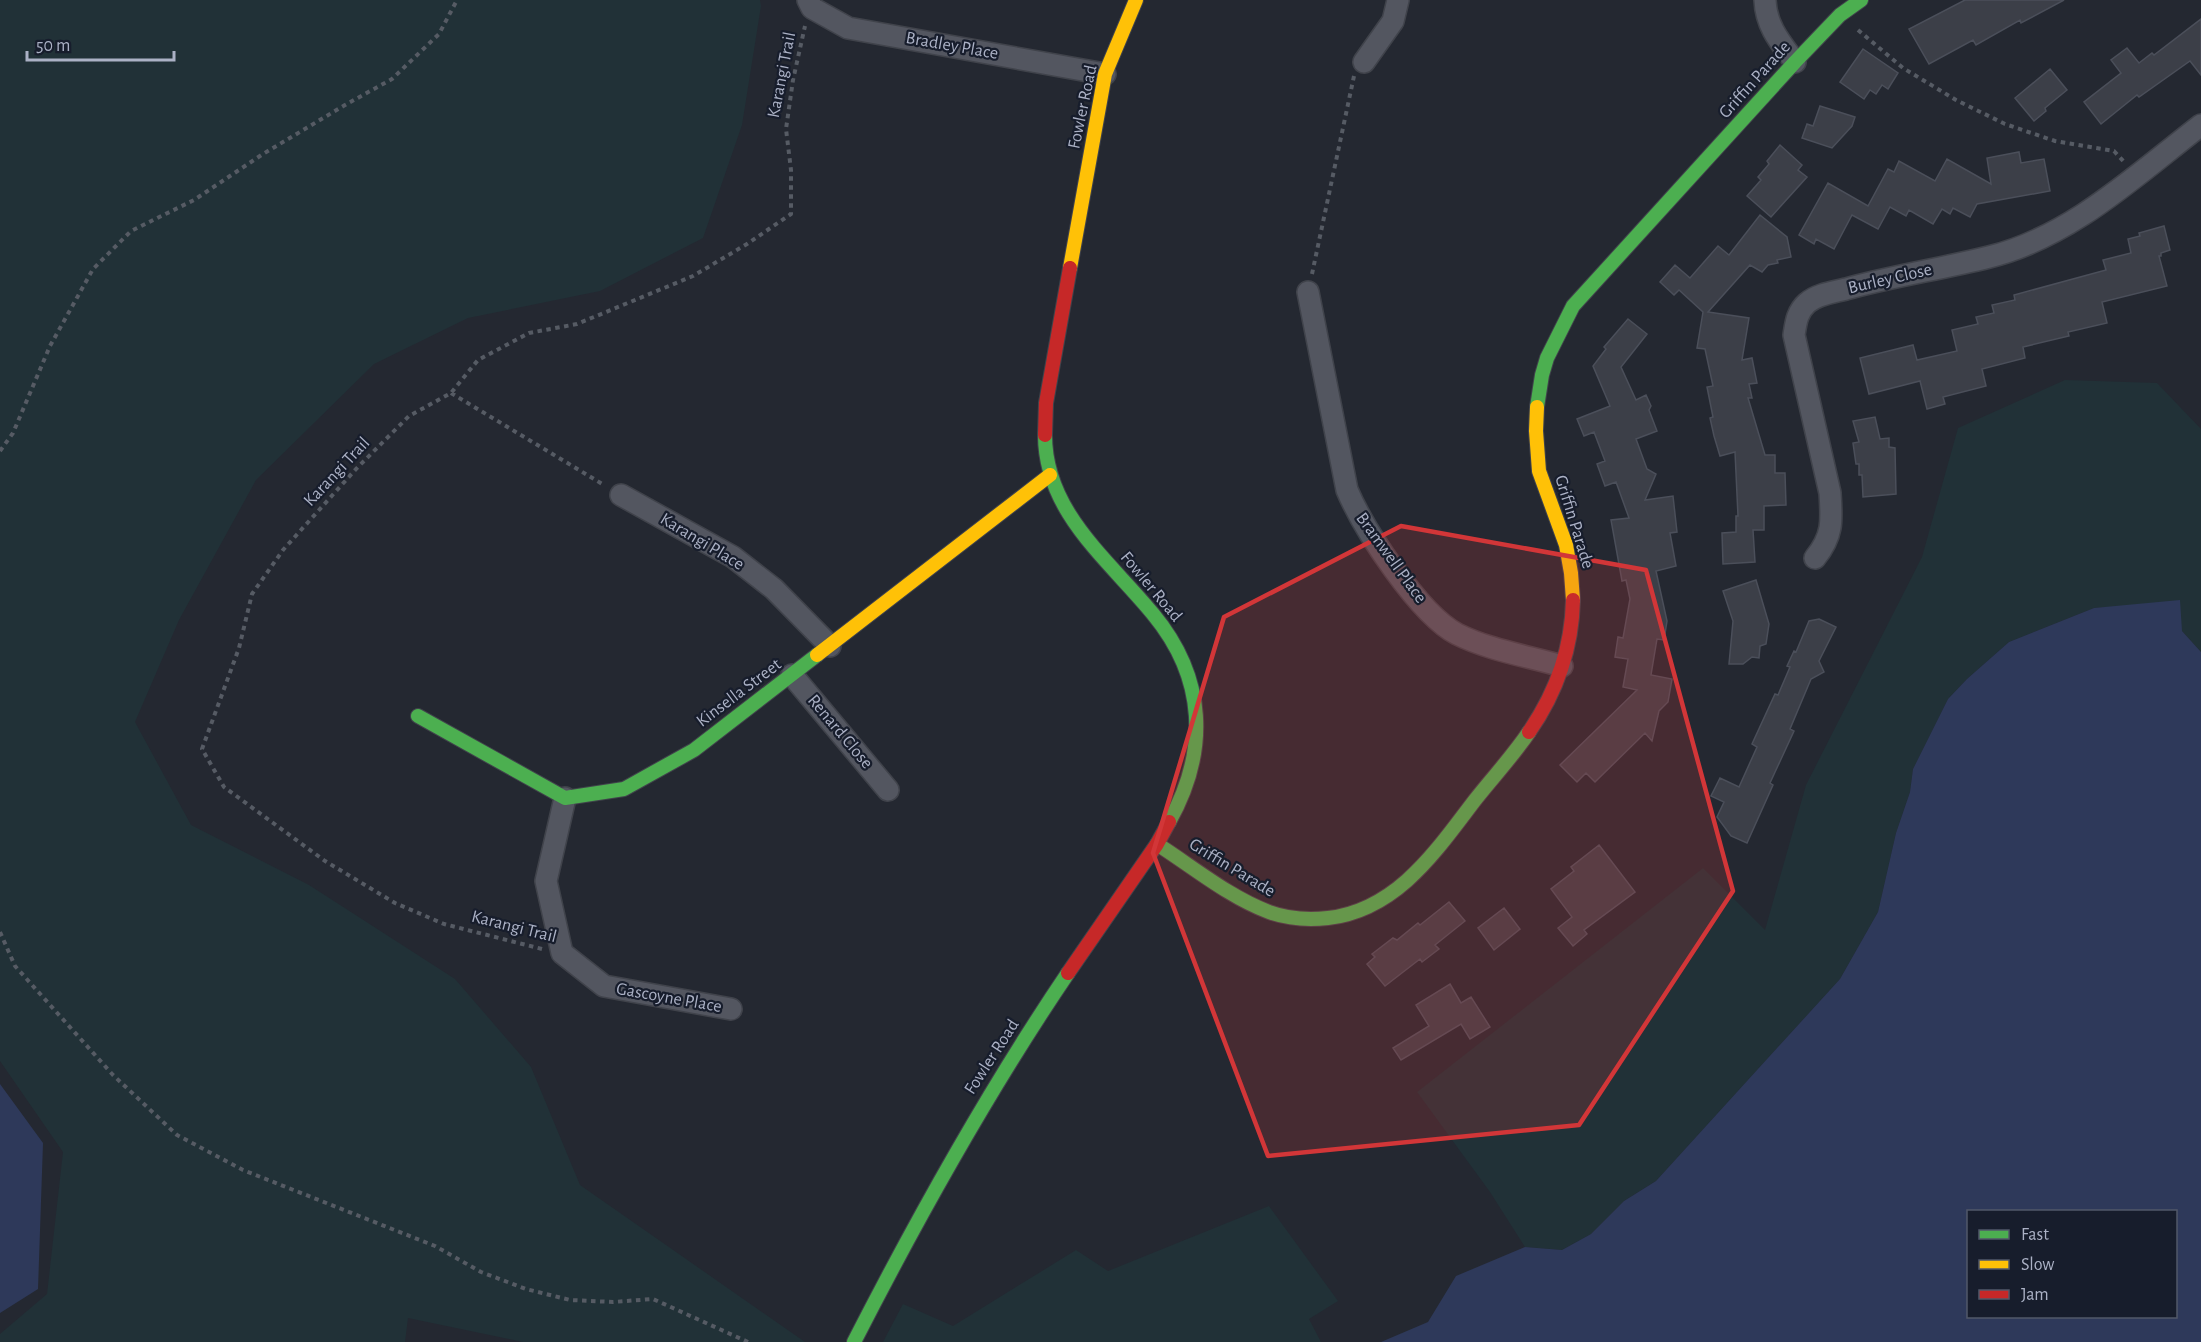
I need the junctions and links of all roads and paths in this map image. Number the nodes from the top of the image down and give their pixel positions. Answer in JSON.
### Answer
{"nodes":[{"id":1,"x":457,"y":0,"type":"edge"},
{"id":2,"x":1136,"y":0,"type":"edge"},
{"id":3,"x":1398,"y":0,"type":"edge"},
{"id":4,"x":1765,"y":0,"type":"edge"},
{"id":5,"x":1861,"y":0,"type":"edge"},
{"id":6,"x":810,"y":4,"type":"edge"},
{"id":7,"x":1872,"y":42,"type":"dead end"},
{"id":8,"x":1364,"y":62,"type":"joint"},
{"id":9,"x":1795,"y":62,"type":"junction"},
{"id":10,"x":1105,"y":74,"type":"junction"},
{"id":11,"x":2201,"y":124,"type":"edge"},
{"id":12,"x":2136,"y":175,"type":"junction"},
{"id":13,"x":1308,"y":292,"type":"joint"},
{"id":14,"x":451,"y":393,"type":"junction"},
{"id":15,"x":0,"y":451,"type":"edge"},
{"id":16,"x":1050,"y":475,"type":"junction"},
{"id":17,"x":621,"y":495,"type":"joint"},
{"id":18,"x":1815,"y":558,"type":"dead end"},
{"id":19,"x":830,"y":646,"type":"junction"},
{"id":20,"x":1562,"y":666,"type":"junction"},
{"id":21,"x":792,"y":675,"type":"junction"},
{"id":22,"x":418,"y":716,"type":"dead end"},
{"id":23,"x":888,"y":789,"type":"dead end"},
{"id":24,"x":565,"y":798,"type":"junction"},
{"id":25,"x":1157,"y":844,"type":"junction"},
{"id":26,"x":0,"y":932,"type":"edge"},
{"id":27,"x":562,"y":953,"type":"junction"},
{"id":28,"x":731,"y":1009,"type":"dead end"},
{"id":29,"x":748,"y":1342,"type":"edge"},
{"id":30,"x":854,"y":1342,"type":"edge"}],
"edges":[{"from":1,"to":15,"type":"path"},
{"from":2,"to":10,"type":"street","name":"Fowler Road"},
{"from":3,"to":8,"type":"street"},
{"from":4,"to":9,"type":"street"},
{"from":5,"to":9,"type":"street","name":"Griffin Parade"},
{"from":6,"to":10,"type":"street","name":"Bradley Place"},
{"from":6,"to":14,"type":"path","name":"Karangi Trail"},
{"from":7,"to":12,"type":"path"},
{"from":8,"to":13,"type":"path"},
{"from":9,"to":20,"type":"street","name":"Griffin Parade"},
{"from":10,"to":16,"type":"street","name":"Fowler Road"},
{"from":11,"to":12,"type":"street","name":"Burley Close"},
{"from":12,"to":18,"type":"street","name":"Burley Close"},
{"from":13,"to":20,"type":"street","name":"Bramwell Place"},
{"from":14,"to":17,"type":"path"},
{"from":14,"to":27,"type":"path","name":"Karangi Trail"},
{"from":16,"to":19,"type":"street","name":"Kinsella Street"},
{"from":16,"to":25,"type":"street","name":"Fowler Road"},
{"from":17,"to":19,"type":"street","name":"Karangi Place"},
{"from":19,"to":21,"type":"street","name":"Kinsella Street"},
{"from":20,"to":25,"type":"street","name":"Griffin Parade"},
{"from":21,"to":23,"type":"street","name":"Renard Close"},
{"from":21,"to":24,"type":"street","name":"Kinsella Street"},
{"from":22,"to":24,"type":"street"},
{"from":24,"to":27,"type":"street"},
{"from":25,"to":30,"type":"street","name":"Fowler Road"},
{"from":26,"to":29,"type":"path"},
{"from":27,"to":28,"type":"street","name":"Gascoyne Place"}]}
